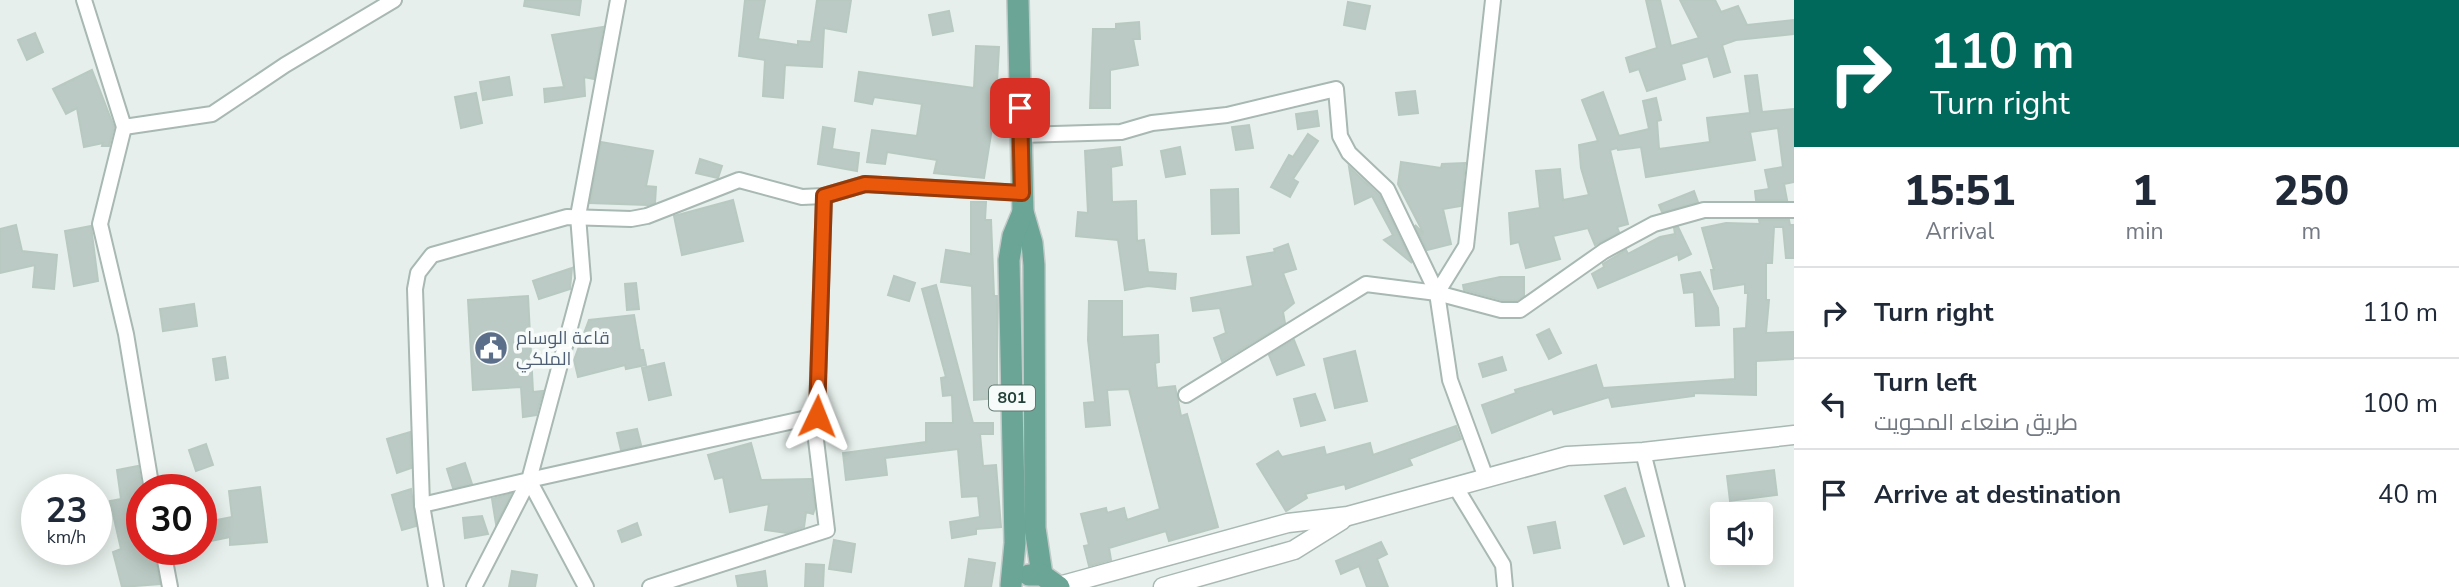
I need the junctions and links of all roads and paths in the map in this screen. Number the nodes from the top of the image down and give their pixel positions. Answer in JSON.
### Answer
{"nodes":[{"id":1,"x":84,"y":0,"type":"edge"},
{"id":2,"x":394,"y":0,"type":"edge"},
{"id":3,"x":618,"y":0,"type":"edge"},
{"id":4,"x":1018,"y":0,"type":"edge"},
{"id":5,"x":1493,"y":0,"type":"edge"},
{"id":6,"x":124,"y":127,"type":"junction"},
{"id":7,"x":1021,"y":135,"type":"junction"},
{"id":8,"x":824,"y":196,"type":"junction"},
{"id":9,"x":1022,"y":203,"type":"junction"},
{"id":10,"x":1794,"y":210,"type":"edge"},
{"id":11,"x":578,"y":216,"type":"junction"},
{"id":12,"x":1437,"y":293,"type":"junction"},
{"id":13,"x":1186,"y":395,"type":"dead end"},
{"id":14,"x":817,"y":416,"type":"junction"},
{"id":15,"x":1794,"y":435,"type":"edge"},
{"id":16,"x":1643,"y":452,"type":"junction"},
{"id":17,"x":149,"y":474,"type":"edge"},
{"id":18,"x":1486,"y":478,"type":"junction"},
{"id":19,"x":529,"y":480,"type":"junction"},
{"id":20,"x":1455,"y":486,"type":"junction"},
{"id":21,"x":422,"y":505,"type":"junction"},
{"id":22,"x":1348,"y":516,"type":"junction"},
{"id":23,"x":166,"y":565,"type":"edge"},
{"id":24,"x":1053,"y":583,"type":"edge"},
{"id":25,"x":1010,"y":586,"type":"edge"},
{"id":26,"x":170,"y":587,"type":"edge"},
{"id":27,"x":436,"y":587,"type":"edge"},
{"id":28,"x":474,"y":587,"type":"edge"},
{"id":29,"x":586,"y":587,"type":"edge"},
{"id":30,"x":649,"y":587,"type":"edge"},
{"id":31,"x":1163,"y":587,"type":"edge"},
{"id":32,"x":1505,"y":587,"type":"edge"},
{"id":33,"x":1677,"y":587,"type":"edge"}],
"edges":[{"from":1,"to":6,"type":"street"},
{"from":2,"to":6,"type":"street"},
{"from":3,"to":11,"type":"street"},
{"from":4,"to":7,"type":"main road","number":"801"},
{"from":5,"to":12,"type":"street"},
{"from":6,"to":17,"type":"street"},
{"from":7,"to":9,"type":"main road","number":"801"},
{"from":7,"to":12,"type":"street"},
{"from":8,"to":9,"type":"street"},
{"from":8,"to":11,"type":"street"},
{"from":8,"to":14,"type":"street"},
{"from":9,"to":24,"type":"main road","number":"801"},
{"from":9,"to":25,"type":"main road","number":"801"},
{"from":10,"to":12,"type":"street"},
{"from":11,"to":19,"type":"street"},
{"from":11,"to":21,"type":"street"},
{"from":12,"to":13,"type":"street"},
{"from":12,"to":18,"type":"street"},
{"from":14,"to":19,"type":"street"},
{"from":14,"to":30,"type":"street"},
{"from":15,"to":16,"type":"street"},
{"from":16,"to":18,"type":"street"},
{"from":16,"to":33,"type":"street"},
{"from":18,"to":20,"type":"street"},
{"from":19,"to":21,"type":"street"},
{"from":19,"to":28,"type":"street"},
{"from":19,"to":29,"type":"street"},
{"from":20,"to":22,"type":"street"},
{"from":20,"to":32,"type":"street"},
{"from":21,"to":27,"type":"street"},
{"from":22,"to":24,"type":"street"},
{"from":22,"to":31,"type":"street"},
{"from":23,"to":26,"type":"street"},
{"from":24,"to":25,"type":"main road"}]}
